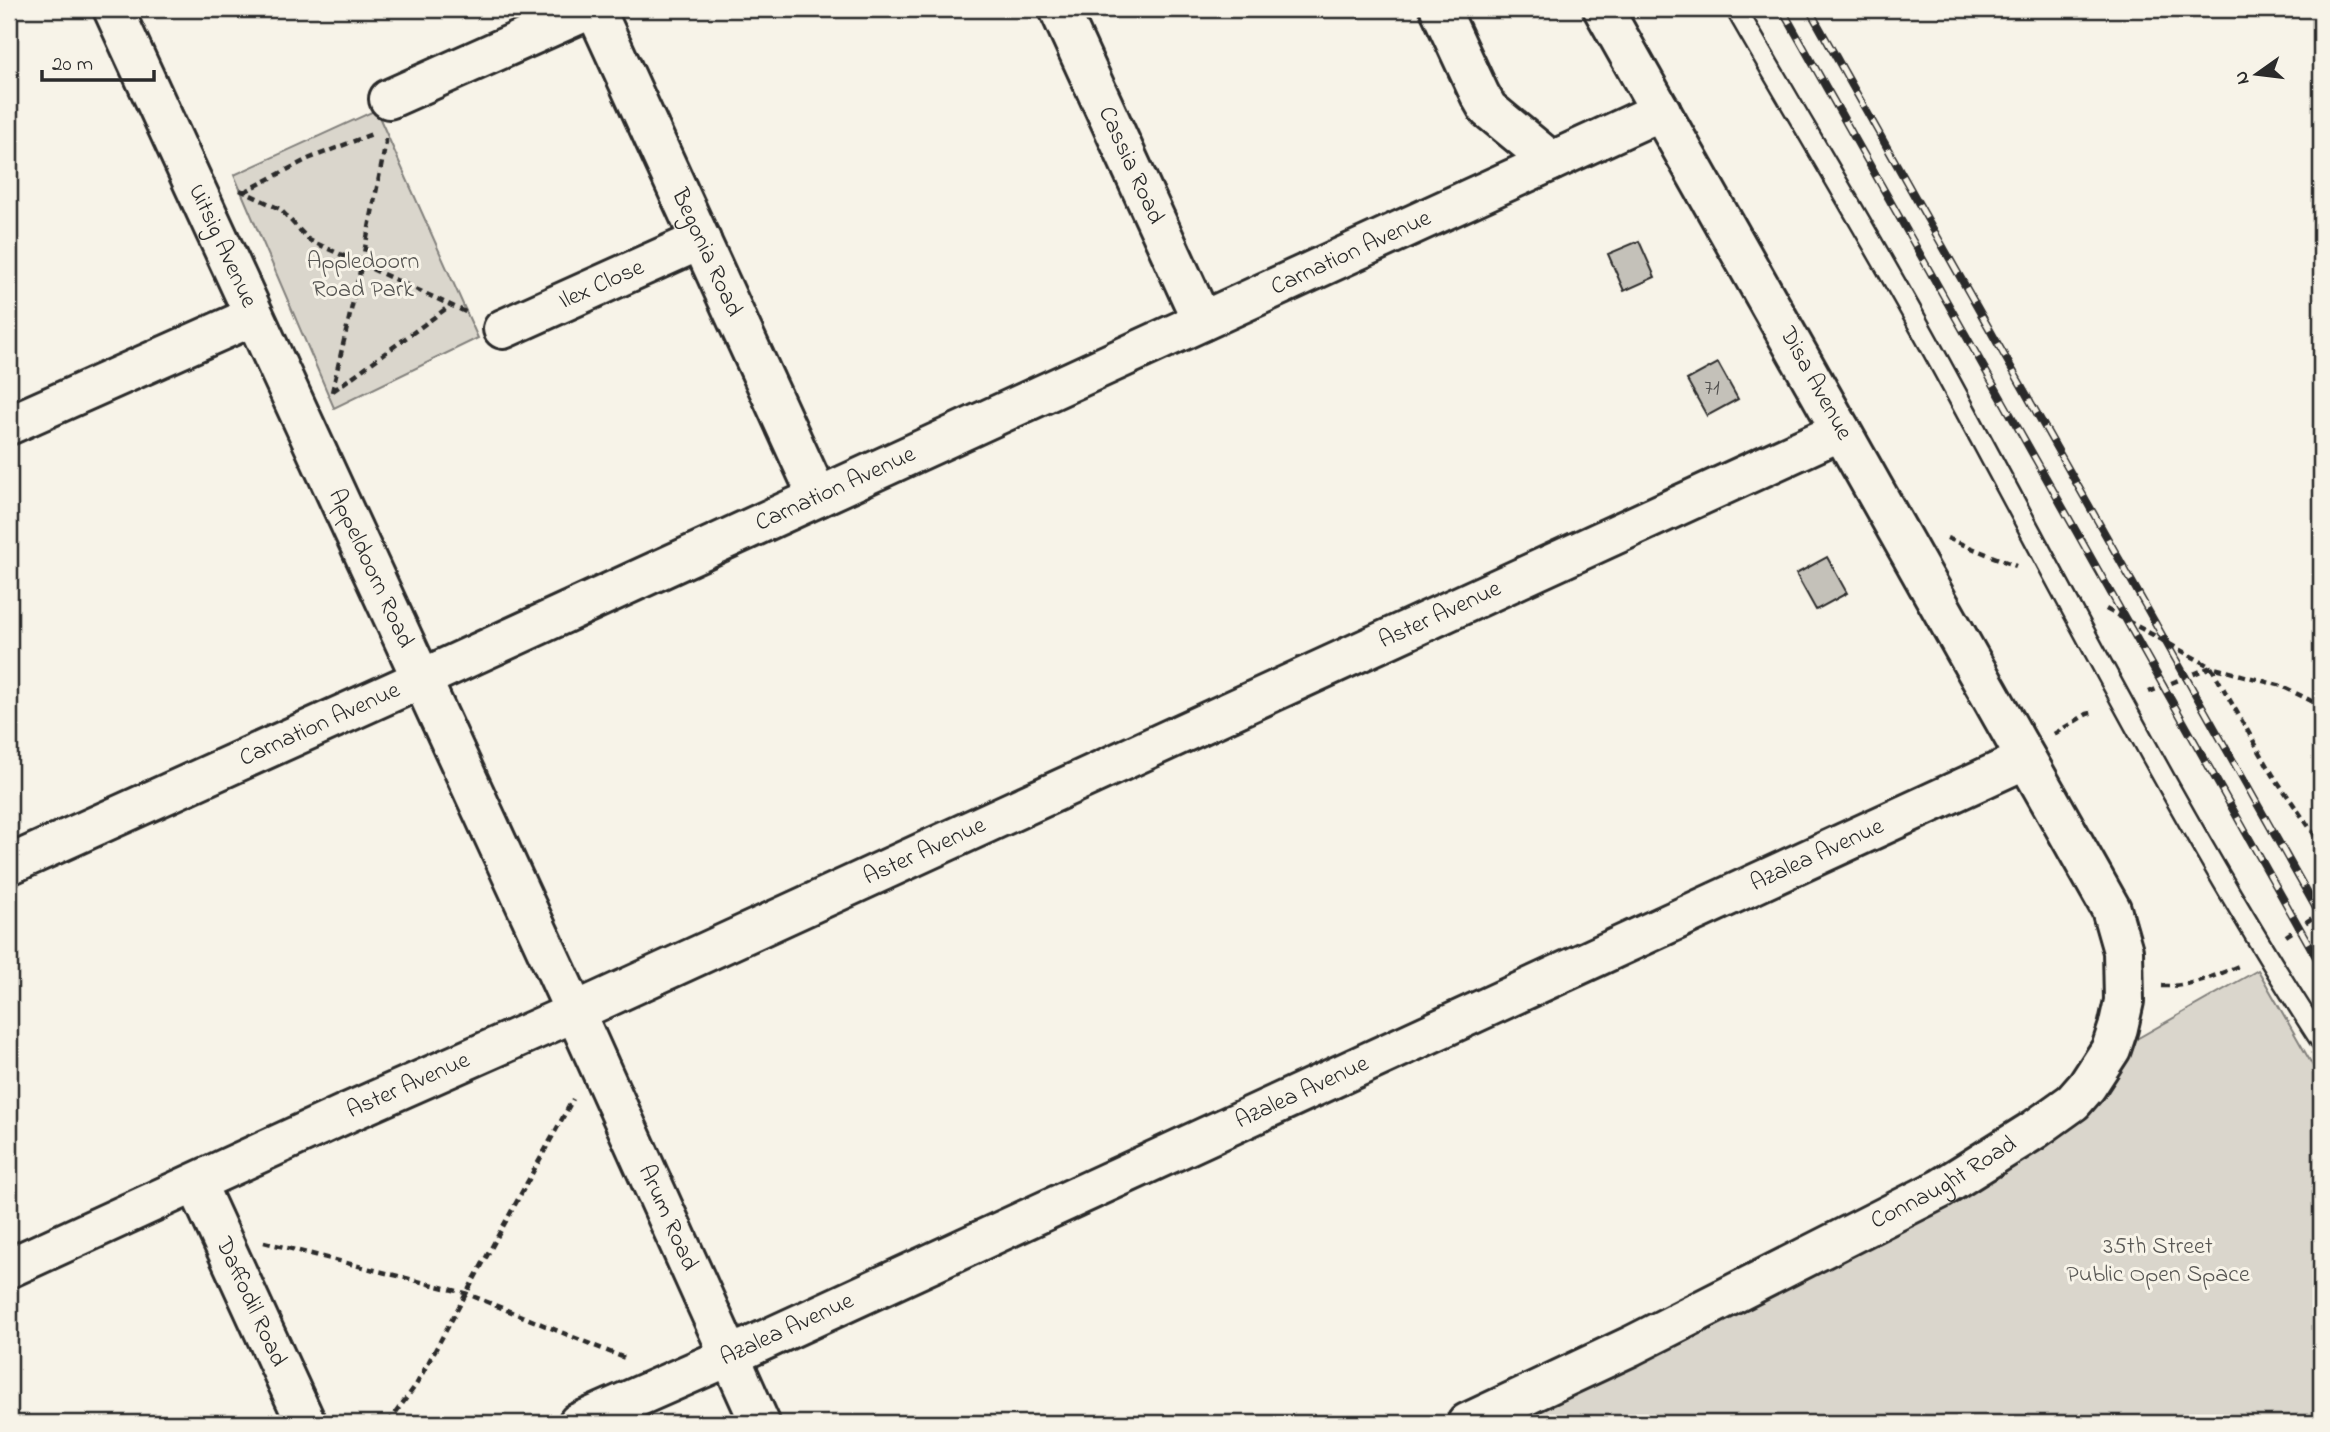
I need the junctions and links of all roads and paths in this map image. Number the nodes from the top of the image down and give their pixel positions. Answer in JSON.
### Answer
{"nodes":[{"id":1,"x":113,"y":9,"type":"edge"},
{"id":2,"x":593,"y":9,"type":"edge"},
{"id":3,"x":1059,"y":9,"type":"edge"},
{"id":4,"x":1440,"y":9,"type":"edge"},
{"id":5,"x":1603,"y":9,"type":"edge"},
{"id":6,"x":1736,"y":9,"type":"edge"},
{"id":7,"x":1661,"y":111,"type":"junction"},
{"id":8,"x":385,"y":115,"type":"junction"},
{"id":9,"x":1551,"y":161,"type":"junction"},
{"id":10,"x":244,"y":192,"type":"junction"},
{"id":11,"x":202,"y":203,"type":"junction"},
{"id":12,"x":701,"y":240,"type":"junction"},
{"id":13,"x":362,"y":263,"type":"junction"},
{"id":14,"x":451,"y":304,"type":"junction"},
{"id":15,"x":254,"y":316,"type":"junction"},
{"id":16,"x":1202,"y":321,"type":"junction"},
{"id":17,"x":503,"y":330,"type":"joint"},
{"id":18,"x":332,"y":392,"type":"junction"},
{"id":19,"x":298,"y":411,"type":"junction"},
{"id":20,"x":9,"y":425,"type":"edge"},
{"id":21,"x":1841,"y":431,"type":"junction"},
{"id":22,"x":818,"y":497,"type":"junction"},
{"id":23,"x":2211,"y":667,"type":"junction"},
{"id":24,"x":421,"y":679,"type":"junction"},
{"id":25,"x":2124,"y":704,"type":"junction"},
{"id":26,"x":2321,"y":706,"type":"edge"},
{"id":27,"x":2026,"y":760,"type":"junction"},
{"id":28,"x":2321,"y":844,"type":"edge"},
{"id":29,"x":9,"y":865,"type":"edge"},
{"id":30,"x":2321,"y":912,"type":"edge"},
{"id":31,"x":2263,"y":951,"type":"junction"},
{"id":32,"x":2125,"y":974,"type":"junction"},
{"id":33,"x":575,"y":1012,"type":"junction"},
{"id":34,"x":2321,"y":1041,"type":"edge"},
{"id":35,"x":573,"y":1097,"type":"dead end"},
{"id":36,"x":196,"y":1183,"type":"junction"},
{"id":37,"x":253,"y":1239,"type":"dead end"},
{"id":38,"x":9,"y":1268,"type":"edge"},
{"id":39,"x":466,"y":1293,"type":"junction"},
{"id":40,"x":730,"y":1356,"type":"junction"},
{"id":41,"x":632,"y":1361,"type":"dead end"},
{"id":42,"x":306,"y":1423,"type":"edge"},
{"id":43,"x":388,"y":1423,"type":"edge"},
{"id":44,"x":578,"y":1423,"type":"edge"},
{"id":45,"x":760,"y":1423,"type":"edge"},
{"id":46,"x":1467,"y":1423,"type":"edge"}],
"edges":[{"from":1,"to":11,"type":"street","name":"Uitsig Avenue"},
{"from":2,"to":8,"type":"street"},
{"from":2,"to":12,"type":"street","name":"Begonia Road"},
{"from":3,"to":16,"type":"street","name":"Cassia Road"},
{"from":4,"to":9,"type":"street"},
{"from":5,"to":7,"type":"street","name":"Disa Avenue"},
{"from":6,"to":25,"type":"lane"},
{"from":7,"to":9,"type":"street","name":"Carnation Avenue"},
{"from":7,"to":21,"type":"street","name":"Disa Avenue"},
{"from":8,"to":10,"type":"path"},
{"from":8,"to":13,"type":"path"},
{"from":9,"to":16,"type":"street","name":"Carnation Avenue"},
{"from":10,"to":11,"type":"path"},
{"from":10,"to":13,"type":"path"},
{"from":11,"to":15,"type":"street","name":"Uitsig Avenue"},
{"from":12,"to":17,"type":"street","name":"Ilex Close"},
{"from":12,"to":22,"type":"street","name":"Begonia Road"},
{"from":13,"to":14,"type":"path"},
{"from":13,"to":18,"type":"path"},
{"from":14,"to":17,"type":"path"},
{"from":14,"to":18,"type":"path"},
{"from":15,"to":19,"type":"street","name":"Appeldoorn Road"},
{"from":15,"to":20,"type":"street","name":"Uitsig Avenue"},
{"from":16,"to":22,"type":"street","name":"Carnation Avenue"},
{"from":18,"to":19,"type":"path"},
{"from":19,"to":24,"type":"street","name":"Appeldoorn Road"},
{"from":21,"to":27,"type":"street","name":"Disa Avenue"},
{"from":21,"to":33,"type":"street","name":"Aster Avenue"},
{"from":22,"to":24,"type":"street","name":"Carnation Avenue"},
{"from":23,"to":25,"type":"path"},
{"from":23,"to":26,"type":"path"},
{"from":23,"to":28,"type":"path"},
{"from":24,"to":29,"type":"street","name":"Carnation Avenue"},
{"from":24,"to":33,"type":"street","name":"Appeldoorn Road"},
{"from":25,"to":27,"type":"path"},
{"from":25,"to":31,"type":"lane"},
{"from":27,"to":32,"type":"street","name":"Connaught Road"},
{"from":27,"to":40,"type":"street","name":"Azalea Avenue"},
{"from":30,"to":31,"type":"path"},
{"from":31,"to":32,"type":"path"},
{"from":31,"to":34,"type":"lane"},
{"from":32,"to":46,"type":"street","name":"Connaught Road"},
{"from":33,"to":36,"type":"street","name":"Aster Avenue"},
{"from":33,"to":40,"type":"street","name":"Arum Road"},
{"from":35,"to":39,"type":"path"},
{"from":36,"to":38,"type":"street","name":"Aster Avenue"},
{"from":36,"to":42,"type":"street","name":"Daffodil Road"},
{"from":37,"to":39,"type":"path"},
{"from":39,"to":41,"type":"path"},
{"from":39,"to":43,"type":"path"},
{"from":40,"to":44,"type":"street","name":"Azalea Avenue"},
{"from":40,"to":45,"type":"street","name":"Arum Road"}]}
